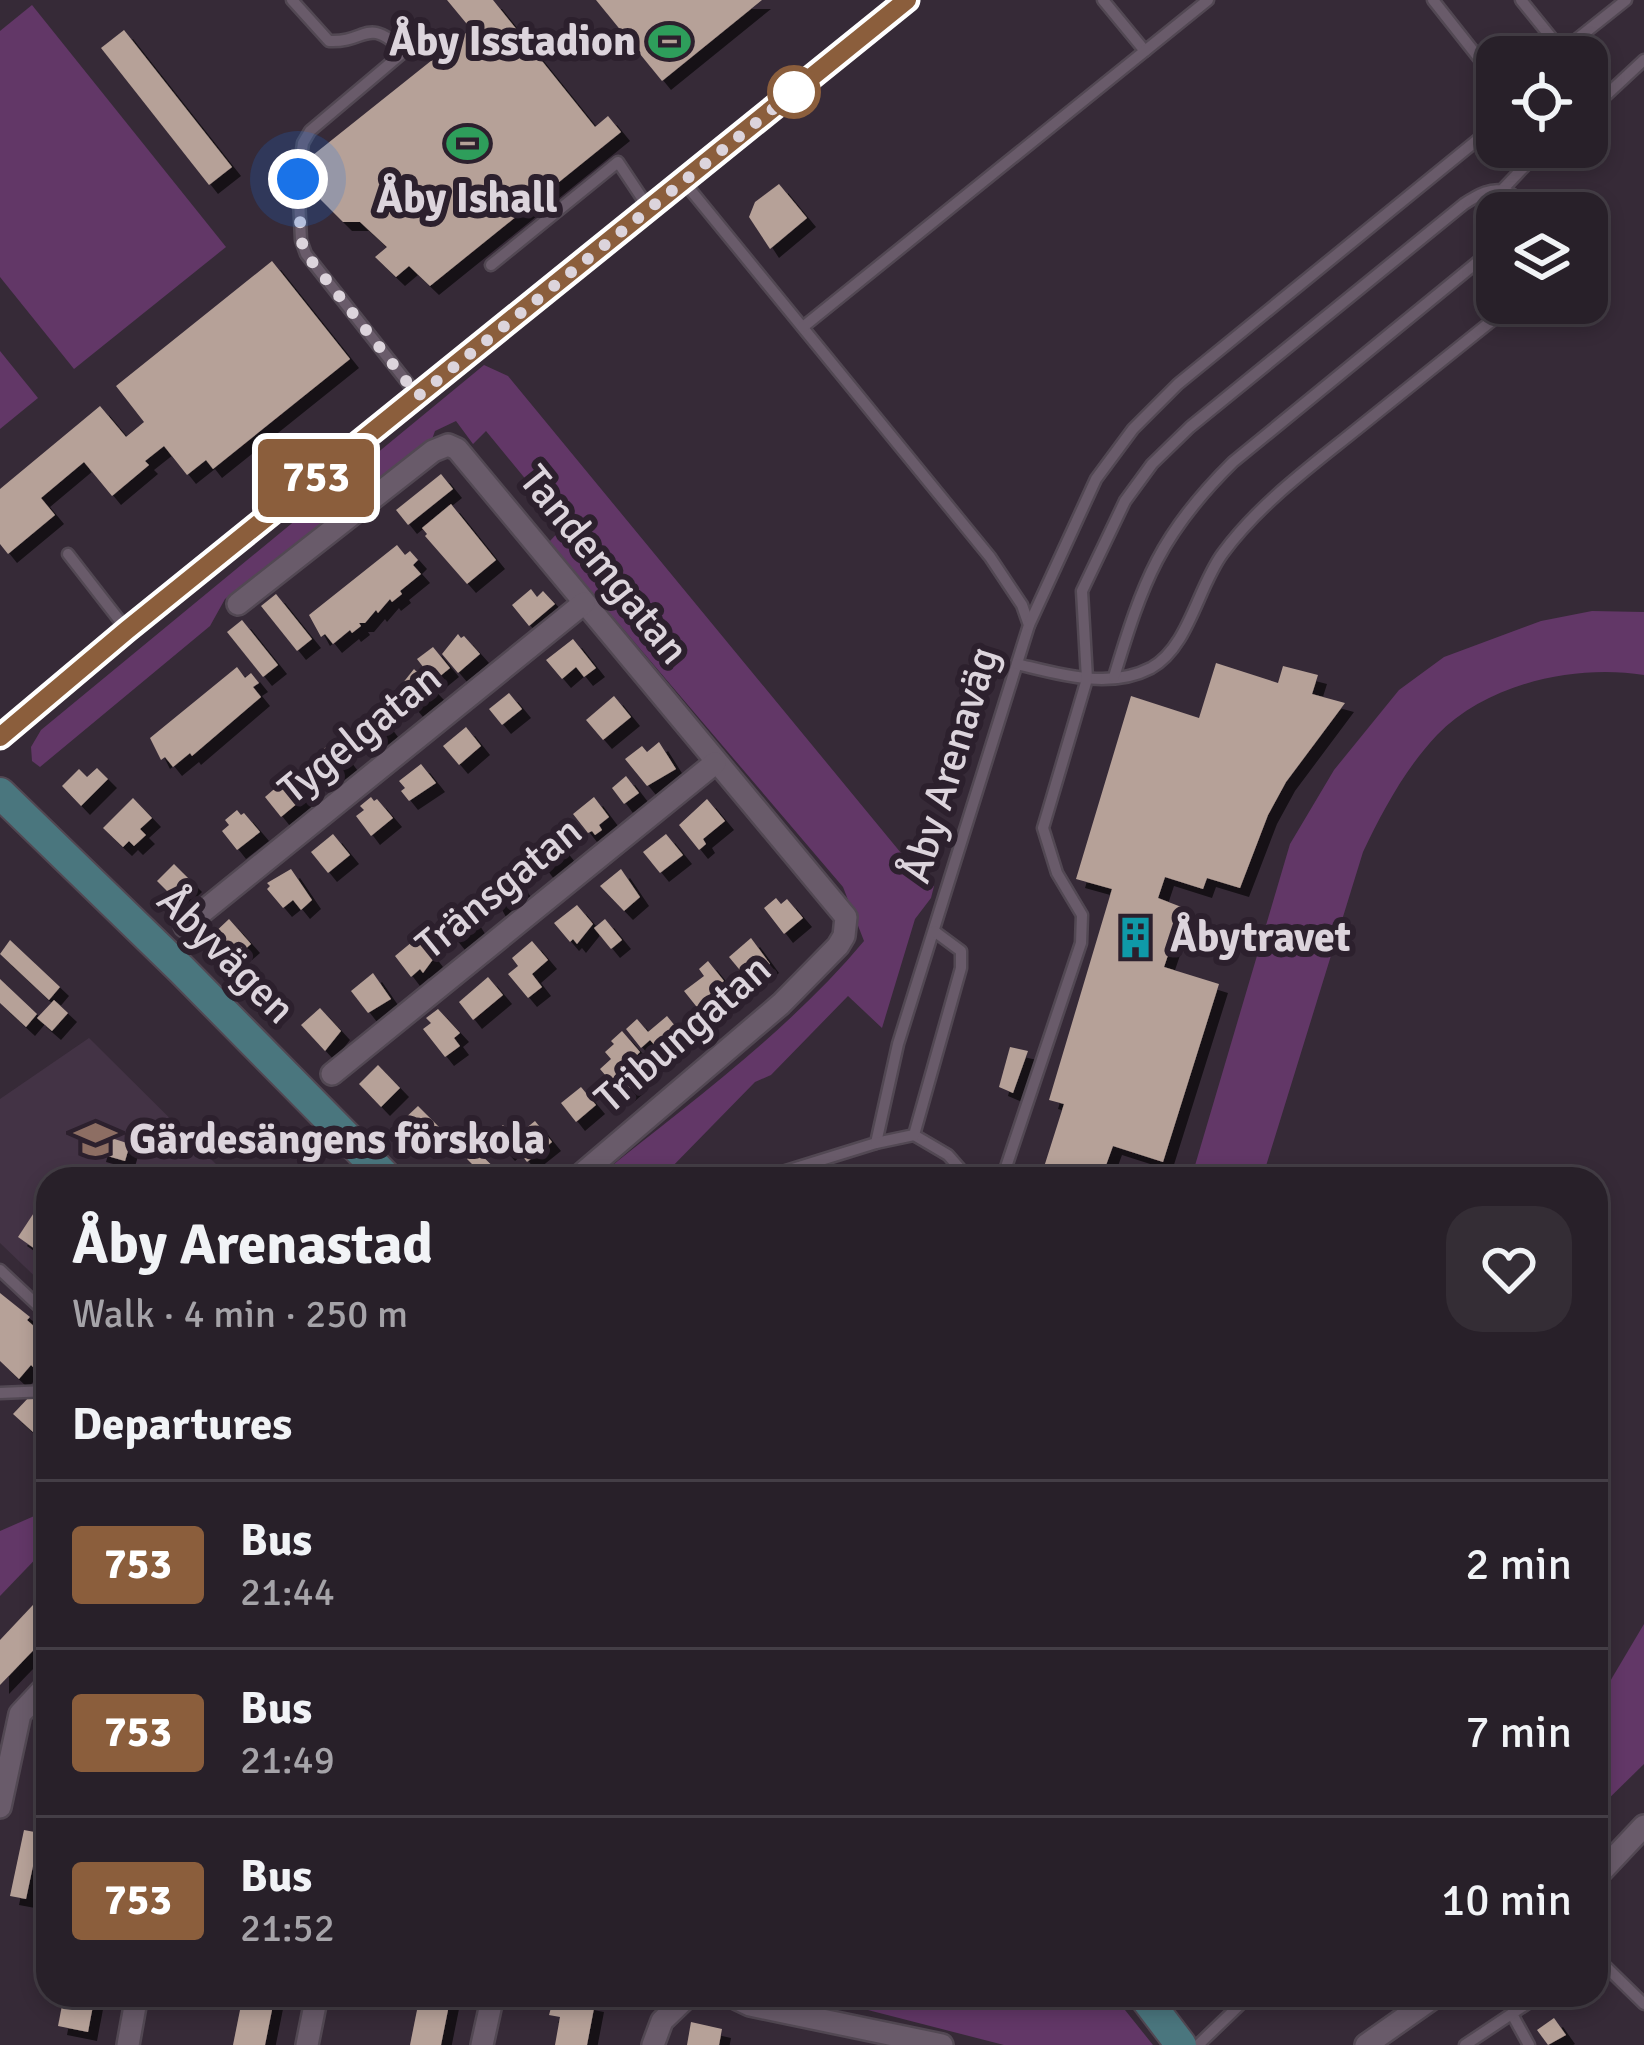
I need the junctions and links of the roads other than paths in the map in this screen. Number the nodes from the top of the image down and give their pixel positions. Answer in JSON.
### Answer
{"nodes":[{"id":1,"x":292,"y":0,"type":"edge"},
{"id":2,"x":907,"y":0,"type":"edge"},
{"id":3,"x":1103,"y":0,"type":"edge"},
{"id":4,"x":1208,"y":0,"type":"edge"},
{"id":5,"x":1433,"y":0,"type":"edge"},
{"id":6,"x":1521,"y":0,"type":"edge"},
{"id":7,"x":1626,"y":0,"type":"edge"},
{"id":8,"x":1550,"y":36,"type":"edge"},
{"id":9,"x":1585,"y":36,"type":"edge"},
{"id":10,"x":419,"y":39,"type":"dead end"},
{"id":11,"x":404,"y":51,"type":"junction"},
{"id":12,"x":1145,"y":51,"type":"junction"},
{"id":13,"x":1476,"y":54,"type":"edge"},
{"id":14,"x":1644,"y":60,"type":"edge"},
{"id":15,"x":1608,"y":96,"type":"edge"},
{"id":16,"x":1476,"y":141,"type":"edge"},
{"id":17,"x":1524,"y":168,"type":"edge"},
{"id":18,"x":685,"y":182,"type":"junction"},
{"id":19,"x":1503,"y":190,"type":"junction"},
{"id":20,"x":1508,"y":192,"type":"edge"},
{"id":21,"x":650,"y":210,"type":"junction"},
{"id":22,"x":1476,"y":263,"type":"edge"},
{"id":23,"x":491,"y":265,"type":"dead end"},
{"id":24,"x":1488,"y":324,"type":"edge"},
{"id":25,"x":803,"y":327,"type":"junction"},
{"id":26,"x":418,"y":396,"type":"junction"},
{"id":27,"x":68,"y":554,"type":"dead end"},
{"id":28,"x":584,"y":603,"type":"junction"},
{"id":29,"x":238,"y":604,"type":"dead end"},
{"id":30,"x":1029,"y":625,"type":"junction"},
{"id":31,"x":127,"y":630,"type":"junction"},
{"id":32,"x":1016,"y":664,"type":"junction"},
{"id":33,"x":1114,"y":677,"type":"junction"},
{"id":34,"x":1087,"y":679,"type":"junction"},
{"id":35,"x":0,"y":737,"type":"edge"},
{"id":36,"x":715,"y":764,"type":"junction"},
{"id":37,"x":0,"y":794,"type":"edge"},
{"id":38,"x":185,"y":926,"type":"dead end"},
{"id":39,"x":934,"y":931,"type":"junction"},
{"id":40,"x":838,"y":946,"type":"joint"},
{"id":41,"x":332,"y":1074,"type":"dead end"},
{"id":42,"x":914,"y":1135,"type":"junction"},
{"id":43,"x":876,"y":1143,"type":"junction"},
{"id":44,"x":376,"y":1167,"type":"edge"},
{"id":45,"x":591,"y":1167,"type":"edge"},
{"id":46,"x":799,"y":1167,"type":"edge"},
{"id":47,"x":958,"y":1167,"type":"edge"},
{"id":48,"x":1006,"y":1167,"type":"edge"},
{"id":49,"x":0,"y":1270,"type":"edge"},
{"id":50,"x":36,"y":1304,"type":"edge"},
{"id":51,"x":36,"y":1390,"type":"edge"},
{"id":52,"x":0,"y":1393,"type":"edge"},
{"id":53,"x":36,"y":1697,"type":"edge"},
{"id":54,"x":6,"y":1746,"type":"edge"},
{"id":55,"x":0,"y":1807,"type":"edge"},
{"id":56,"x":1644,"y":1826,"type":"edge"},
{"id":57,"x":1608,"y":1864,"type":"edge"},
{"id":58,"x":1608,"y":1969,"type":"edge"},
{"id":59,"x":1644,"y":2004,"type":"edge"},
{"id":60,"x":135,"y":2007,"type":"edge"},
{"id":61,"x":315,"y":2007,"type":"edge"},
{"id":62,"x":490,"y":2007,"type":"edge"},
{"id":63,"x":676,"y":2007,"type":"edge"},
{"id":64,"x":756,"y":2007,"type":"edge"},
{"id":65,"x":1152,"y":2007,"type":"edge"},
{"id":66,"x":1238,"y":2007,"type":"edge"},
{"id":67,"x":1420,"y":2007,"type":"edge"},
{"id":68,"x":1522,"y":2007,"type":"edge"},
{"id":69,"x":1512,"y":2014,"type":"junction"},
{"id":70,"x":830,"y":2034,"type":"edge"},
{"id":71,"x":128,"y":2045,"type":"edge"},
{"id":72,"x":307,"y":2045,"type":"edge"},
{"id":73,"x":482,"y":2045,"type":"edge"},
{"id":74,"x":653,"y":2045,"type":"edge"},
{"id":75,"x":942,"y":2045,"type":"edge"},
{"id":76,"x":1181,"y":2045,"type":"edge"},
{"id":77,"x":1198,"y":2045,"type":"edge"},
{"id":78,"x":1367,"y":2045,"type":"edge"},
{"id":79,"x":1466,"y":2045,"type":"edge"},
{"id":80,"x":1529,"y":2045,"type":"edge"}],
"edges":[{"from":1,"to":11,"type":"lane"},
{"from":2,"to":18,"type":"street"},
{"from":3,"to":12,"type":"lane"},
{"from":4,"to":12,"type":"lane"},
{"from":5,"to":13,"type":"lane"},
{"from":6,"to":8,"type":"lane"},
{"from":7,"to":9,"type":"lane"},
{"from":10,"to":11,"type":"lane"},
{"from":11,"to":26,"type":"lane"},
{"from":12,"to":25,"type":"lane"},
{"from":14,"to":15,"type":"lane"},
{"from":16,"to":30,"type":"lane"},
{"from":17,"to":19,"type":"lane"},
{"from":18,"to":21,"type":"street"},
{"from":18,"to":25,"type":"lane","name":"Åby Arenaväg"},
{"from":19,"to":20,"type":"lane"},
{"from":19,"to":34,"type":"lane"},
{"from":21,"to":23,"type":"lane"},
{"from":21,"to":26,"type":"street"},
{"from":22,"to":33,"type":"lane"},
{"from":24,"to":33,"type":"lane"},
{"from":25,"to":30,"type":"lane","name":"Åby Arenaväg"},
{"from":26,"to":31,"type":"street"},
{"from":27,"to":31,"type":"lane"},
{"from":28,"to":29,"type":"street","name":"Tandemgatan"},
{"from":28,"to":36,"type":"street","name":"Tandemgatan"},
{"from":28,"to":38,"type":"street","name":"Tygelgatan"},
{"from":30,"to":32,"type":"lane","name":"Åby Arenaväg"},
{"from":31,"to":35,"type":"street"},
{"from":32,"to":34,"type":"lane"},
{"from":32,"to":39,"type":"lane","name":"Åby Arenaväg"},
{"from":33,"to":34,"type":"lane"},
{"from":34,"to":48,"type":"lane"},
{"from":36,"to":40,"type":"street","name":"Tandemgatan"},
{"from":36,"to":41,"type":"street","name":"Tränsgatan"},
{"from":37,"to":44,"type":"street","name":"Åbyvägen"},
{"from":39,"to":42,"type":"lane"},
{"from":39,"to":43,"type":"lane","name":"Åby Arenaväg"},
{"from":40,"to":45,"type":"street","name":"Tribungatan"},
{"from":42,"to":43,"type":"lane"},
{"from":42,"to":47,"type":"lane"},
{"from":43,"to":46,"type":"lane"},
{"from":49,"to":50,"type":"lane"},
{"from":51,"to":52,"type":"lane"},
{"from":53,"to":54,"type":"street"},
{"from":54,"to":55,"type":"street"},
{"from":56,"to":57,"type":"street"},
{"from":58,"to":59,"type":"lane"},
{"from":60,"to":71,"type":"street"},
{"from":61,"to":72,"type":"street"},
{"from":62,"to":73,"type":"street"},
{"from":63,"to":74,"type":"street"},
{"from":64,"to":70,"type":"street"},
{"from":65,"to":76,"type":"street"},
{"from":66,"to":77,"type":"lane"},
{"from":67,"to":78,"type":"street"},
{"from":68,"to":69,"type":"lane"},
{"from":69,"to":79,"type":"lane"},
{"from":69,"to":80,"type":"lane"},
{"from":70,"to":75,"type":"street"}]}
